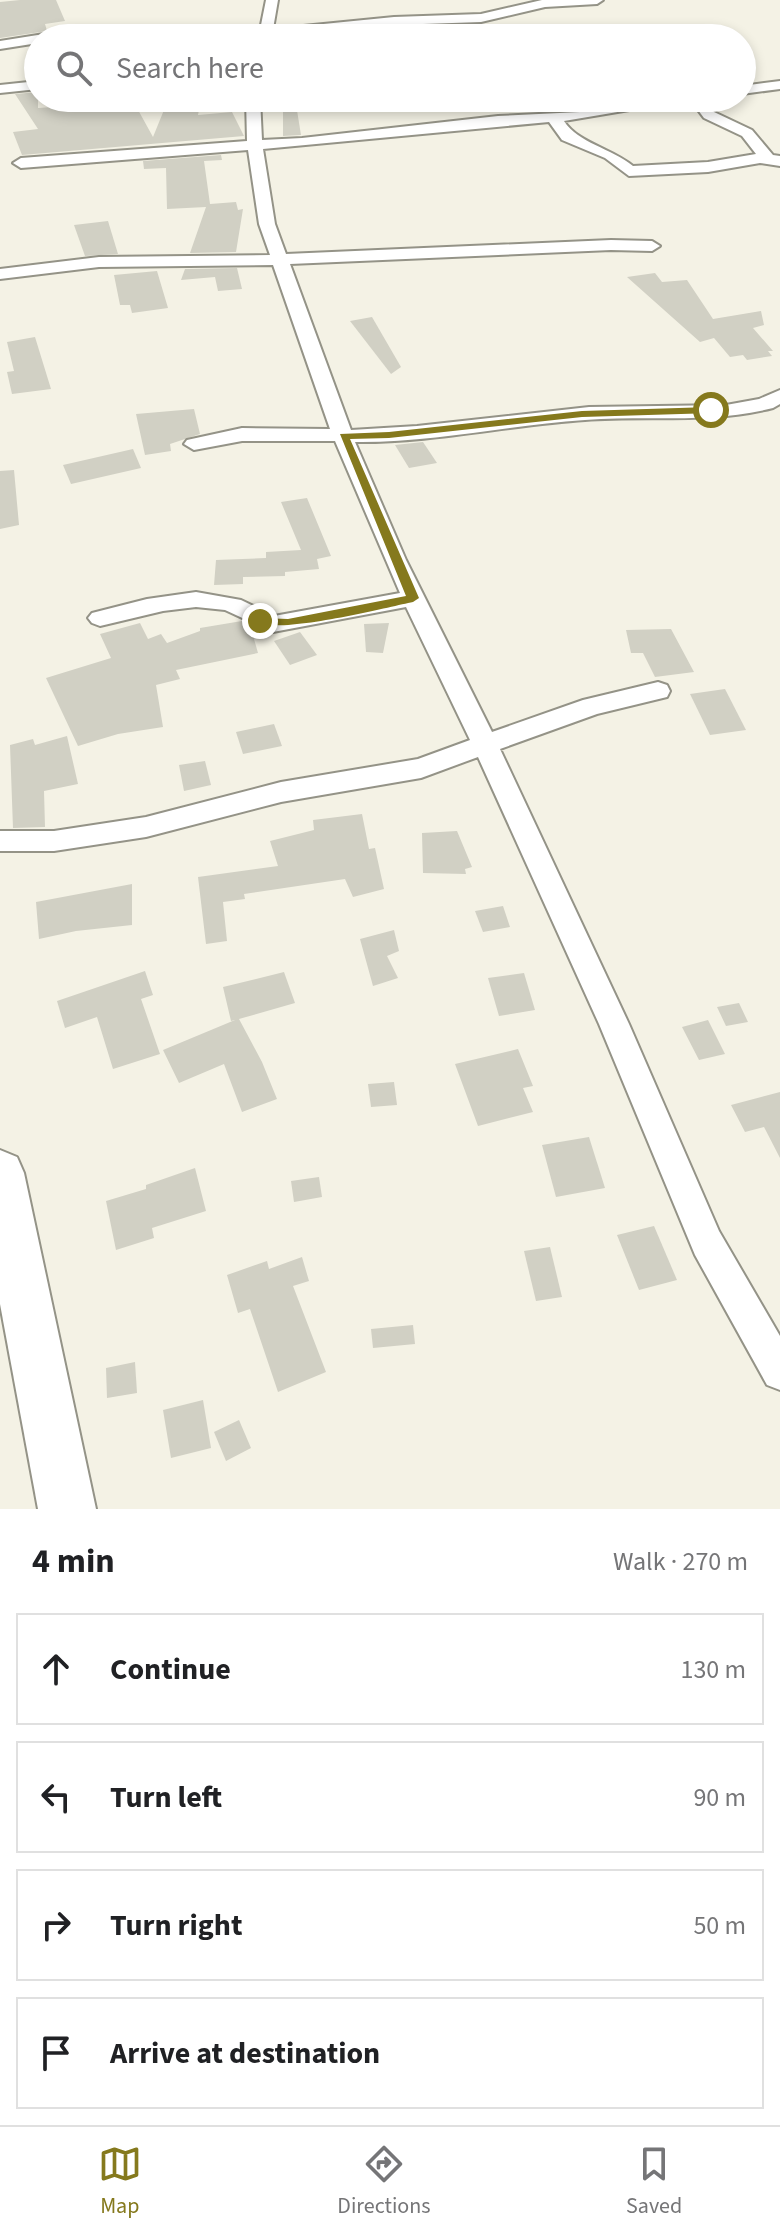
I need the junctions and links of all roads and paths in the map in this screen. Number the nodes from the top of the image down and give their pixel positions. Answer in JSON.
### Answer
{"nodes":[{"id":1,"x":272,"y":0,"type":"edge"},
{"id":2,"x":597,"y":0,"type":"edge"},
{"id":3,"x":267,"y":24,"type":"edge"},
{"id":4,"x":361,"y":24,"type":"edge"},
{"id":5,"x":24,"y":41,"type":"edge"},
{"id":6,"x":0,"y":45,"type":"edge"},
{"id":7,"x":780,"y":85,"type":"edge"},
{"id":8,"x":24,"y":86,"type":"edge"},
{"id":9,"x":756,"y":88,"type":"edge"},
{"id":10,"x":0,"y":89,"type":"edge"},
{"id":11,"x":254,"y":112,"type":"edge"},
{"id":12,"x":591,"y":112,"type":"edge"},
{"id":13,"x":707,"y":112,"type":"edge"},
{"id":14,"x":554,"y":118,"type":"junction"},
{"id":15,"x":255,"y":146,"type":"junction"},
{"id":16,"x":774,"y":159,"type":"edge"},
{"id":17,"x":21,"y":163,"type":"dead end"},
{"id":18,"x":652,"y":246,"type":"dead end"},
{"id":19,"x":280,"y":259,"type":"junction"},
{"id":20,"x":0,"y":274,"type":"edge"},
{"id":21,"x":780,"y":396,"type":"edge"},
{"id":22,"x":343,"y":436,"type":"junction"},
{"id":23,"x":194,"y":444,"type":"dead end"},
{"id":24,"x":413,"y":598,"type":"junction"},
{"id":25,"x":100,"y":618,"type":"dead end"},
{"id":26,"x":658,"y":691,"type":"dead end"},
{"id":27,"x":486,"y":746,"type":"junction"},
{"id":28,"x":0,"y":841,"type":"edge"},
{"id":29,"x":0,"y":1173,"type":"edge"},
{"id":30,"x":780,"y":1372,"type":"edge"},
{"id":31,"x":67,"y":1509,"type":"edge"}],
"edges":[{"from":1,"to":3,"type":"street"},
{"from":2,"to":4,"type":"street"},
{"from":5,"to":6,"type":"street"},
{"from":7,"to":9,"type":"street"},
{"from":8,"to":10,"type":"street"},
{"from":11,"to":15,"type":"street"},
{"from":12,"to":14,"type":"street"},
{"from":13,"to":16,"type":"street"},
{"from":14,"to":15,"type":"street"},
{"from":14,"to":16,"type":"street"},
{"from":15,"to":17,"type":"street"},
{"from":15,"to":19,"type":"street"},
{"from":18,"to":19,"type":"street"},
{"from":19,"to":20,"type":"street"},
{"from":19,"to":22,"type":"street"},
{"from":21,"to":22,"type":"street"},
{"from":22,"to":23,"type":"street"},
{"from":22,"to":24,"type":"street"},
{"from":24,"to":25,"type":"street"},
{"from":24,"to":27,"type":"street"},
{"from":26,"to":27,"type":"street"},
{"from":27,"to":28,"type":"street"},
{"from":27,"to":30,"type":"street"},
{"from":29,"to":31,"type":"main road"}]}
